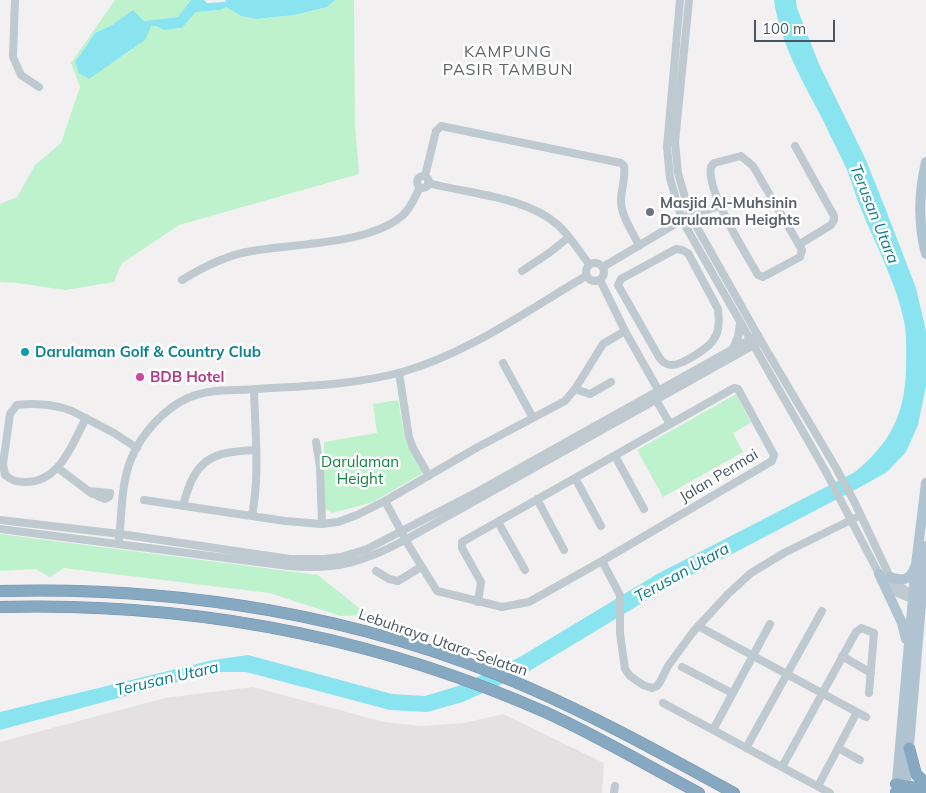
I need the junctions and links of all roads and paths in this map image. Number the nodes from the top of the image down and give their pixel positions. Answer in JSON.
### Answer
{"nodes":[{"id":1,"x":15,"y":0,"type":"edge"},
{"id":2,"x":680,"y":0,"type":"edge"},
{"id":3,"x":689,"y":0,"type":"edge"},
{"id":4,"x":39,"y":87,"type":"dead end"},
{"id":5,"x":795,"y":146,"type":"dead end"},
{"id":6,"x":926,"y":162,"type":"edge"},
{"id":7,"x":427,"y":180,"type":"junction"},
{"id":8,"x":720,"y":206,"type":"junction"},
{"id":9,"x":690,"y":215,"type":"junction"},
{"id":10,"x":682,"y":220,"type":"junction"},
{"id":11,"x":569,"y":237,"type":"junction"},
{"id":12,"x":800,"y":244,"type":"junction"},
{"id":13,"x":639,"y":246,"type":"junction"},
{"id":14,"x":926,"y":254,"type":"edge"},
{"id":15,"x":590,"y":264,"type":"junction"},
{"id":16,"x":603,"y":267,"type":"junction"},
{"id":17,"x":522,"y":271,"type":"dead end"},
{"id":18,"x":586,"y":276,"type":"junction"},
{"id":19,"x":182,"y":280,"type":"dead end"},
{"id":20,"x":600,"y":280,"type":"junction"},
{"id":21,"x":740,"y":323,"type":"junction"},
{"id":22,"x":641,"y":325,"type":"junction"},
{"id":23,"x":645,"y":333,"type":"junction"},
{"id":24,"x":627,"y":335,"type":"junction"},
{"id":25,"x":760,"y":338,"type":"junction"},
{"id":26,"x":752,"y":342,"type":"junction"},
{"id":27,"x":732,"y":350,"type":"junction"},
{"id":28,"x":696,"y":354,"type":"junction"},
{"id":29,"x":502,"y":363,"type":"dead end"},
{"id":30,"x":703,"y":366,"type":"junction"},
{"id":31,"x":399,"y":373,"type":"junction"},
{"id":32,"x":611,"y":382,"type":"dead end"},
{"id":33,"x":254,"y":389,"type":"junction"},
{"id":34,"x":575,"y":389,"type":"junction"},
{"id":35,"x":657,"y":396,"type":"junction"},
{"id":36,"x":86,"y":418,"type":"junction"},
{"id":37,"x":533,"y":418,"type":"junction"},
{"id":38,"x":670,"y":424,"type":"junction"},
{"id":39,"x":316,"y":442,"type":"dead end"},
{"id":40,"x":137,"y":448,"type":"junction"},
{"id":41,"x":256,"y":450,"type":"junction"},
{"id":42,"x":615,"y":456,"type":"junction"},
{"id":43,"x":58,"y":468,"type":"junction"},
{"id":44,"x":429,"y":476,"type":"junction"},
{"id":45,"x":575,"y":478,"type":"junction"},
{"id":46,"x":926,"y":484,"type":"edge"},
{"id":47,"x":88,"y":491,"type":"dead end"},
{"id":48,"x":537,"y":499,"type":"junction"},
{"id":49,"x":144,"y":500,"type":"dead end"},
{"id":50,"x":385,"y":501,"type":"junction"},
{"id":51,"x":183,"y":506,"type":"junction"},
{"id":52,"x":644,"y":509,"type":"dead end"},
{"id":53,"x":861,"y":515,"type":"junction"},
{"id":54,"x":252,"y":516,"type":"junction"},
{"id":55,"x":0,"y":520,"type":"edge"},
{"id":56,"x":852,"y":520,"type":"junction"},
{"id":57,"x":498,"y":522,"type":"junction"},
{"id":58,"x":322,"y":524,"type":"junction"},
{"id":59,"x":601,"y":526,"type":"dead end"},
{"id":60,"x":0,"y":529,"type":"edge"},
{"id":61,"x":401,"y":532,"type":"junction"},
{"id":62,"x":120,"y":534,"type":"junction"},
{"id":63,"x":406,"y":540,"type":"junction"},
{"id":64,"x":118,"y":544,"type":"junction"},
{"id":65,"x":926,"y":546,"type":"edge"},
{"id":66,"x":564,"y":550,"type":"dead end"},
{"id":67,"x":602,"y":561,"type":"junction"},
{"id":68,"x":916,"y":564,"type":"junction"},
{"id":69,"x":421,"y":567,"type":"junction"},
{"id":70,"x":525,"y":570,"type":"dead end"},
{"id":71,"x":376,"y":572,"type":"dead end"},
{"id":72,"x":880,"y":574,"type":"junction"},
{"id":73,"x":890,"y":577,"type":"junction"},
{"id":74,"x":0,"y":591,"type":"edge"},
{"id":75,"x":917,"y":598,"type":"junction"},
{"id":76,"x":478,"y":602,"type":"junction"},
{"id":77,"x":0,"y":607,"type":"edge"},
{"id":78,"x":822,"y":611,"type":"dead end"},
{"id":79,"x":770,"y":624,"type":"dead end"},
{"id":80,"x":698,"y":626,"type":"junction"},
{"id":81,"x":918,"y":634,"type":"edge"},
{"id":82,"x":908,"y":650,"type":"junction"},
{"id":83,"x":752,"y":656,"type":"junction"},
{"id":84,"x":842,"y":656,"type":"junction"},
{"id":85,"x":682,"y":667,"type":"dead end"},
{"id":86,"x":871,"y":673,"type":"junction"},
{"id":87,"x":788,"y":675,"type":"junction"},
{"id":88,"x":732,"y":693,"type":"junction"},
{"id":89,"x":869,"y":693,"type":"dead end"},
{"id":90,"x":822,"y":694,"type":"junction"},
{"id":91,"x":663,"y":703,"type":"dead end"},
{"id":92,"x":857,"y":712,"type":"junction"},
{"id":93,"x":866,"y":717,"type":"dead end"},
{"id":94,"x":713,"y":730,"type":"junction"},
{"id":95,"x":746,"y":748,"type":"junction"},
{"id":96,"x":838,"y":748,"type":"junction"},
{"id":97,"x":909,"y":748,"type":"junction"},
{"id":98,"x":860,"y":760,"type":"dead end"},
{"id":99,"x":782,"y":767,"type":"junction"},
{"id":100,"x":926,"y":784,"type":"edge"},
{"id":101,"x":818,"y":786,"type":"junction"},
{"id":102,"x":902,"y":790,"type":"edge"},
{"id":103,"x":926,"y":790,"type":"edge"},
{"id":104,"x":699,"y":793,"type":"edge"},
{"id":105,"x":734,"y":793,"type":"edge"},
{"id":106,"x":830,"y":793,"type":"edge"}],
"edges":[{"from":1,"to":4,"type":"street"},
{"from":2,"to":10,"type":"street"},
{"from":3,"to":9,"type":"street"},
{"from":5,"to":12,"type":"street"},
{"from":6,"to":14,"type":"main road"},
{"from":7,"to":11,"type":"street"},
{"from":7,"to":13,"type":"street"},
{"from":7,"to":19,"type":"street"},
{"from":8,"to":9,"type":"street"},
{"from":8,"to":12,"type":"street"},
{"from":8,"to":12,"type":"street"},
{"from":9,"to":10,"type":"street"},
{"from":9,"to":25,"type":"street"},
{"from":10,"to":13,"type":"street"},
{"from":10,"to":21,"type":"street"},
{"from":11,"to":15,"type":"street"},
{"from":11,"to":17,"type":"street"},
{"from":13,"to":16,"type":"street"},
{"from":15,"to":16,"type":"street"},
{"from":15,"to":18,"type":"street"},
{"from":16,"to":20,"type":"street"},
{"from":18,"to":20,"type":"street"},
{"from":18,"to":31,"type":"street"},
{"from":20,"to":24,"type":"street"},
{"from":21,"to":26,"type":"street"},
{"from":21,"to":27,"type":"street"},
{"from":22,"to":23,"type":"street"},
{"from":22,"to":24,"type":"street"},
{"from":22,"to":28,"type":"street"},
{"from":23,"to":24,"type":"street"},
{"from":23,"to":28,"type":"street"},
{"from":24,"to":34,"type":"street"},
{"from":24,"to":35,"type":"street"},
{"from":25,"to":26,"type":"street"},
{"from":25,"to":53,"type":"street"},
{"from":26,"to":27,"type":"street"},
{"from":26,"to":35,"type":"street"},
{"from":26,"to":56,"type":"street"},
{"from":27,"to":30,"type":"street"},
{"from":28,"to":30,"type":"street"},
{"from":29,"to":37,"type":"street"},
{"from":30,"to":35,"type":"street"},
{"from":31,"to":33,"type":"street"},
{"from":31,"to":44,"type":"street"},
{"from":32,"to":34,"type":"street"},
{"from":33,"to":40,"type":"street"},
{"from":33,"to":41,"type":"street"},
{"from":34,"to":37,"type":"street"},
{"from":35,"to":38,"type":"street"},
{"from":35,"to":61,"type":"street"},
{"from":35,"to":63,"type":"street"},
{"from":36,"to":40,"type":"street"},
{"from":36,"to":43,"type":"street"},
{"from":36,"to":43,"type":"street"},
{"from":37,"to":44,"type":"street"},
{"from":38,"to":42,"type":"street","name":"Jalan Permai"},
{"from":38,"to":67,"type":"street","name":"Jalan Permai"},
{"from":39,"to":58,"type":"street"},
{"from":40,"to":62,"type":"street"},
{"from":41,"to":51,"type":"street"},
{"from":41,"to":54,"type":"street"},
{"from":42,"to":45,"type":"street","name":"Jalan Permai"},
{"from":42,"to":52,"type":"street"},
{"from":43,"to":47,"type":"street"},
{"from":44,"to":50,"type":"street"},
{"from":45,"to":48,"type":"street","name":"Jalan Permai"},
{"from":45,"to":59,"type":"street"},
{"from":46,"to":68,"type":"main road"},
{"from":48,"to":57,"type":"street","name":"Jalan Permai"},
{"from":48,"to":66,"type":"street"},
{"from":49,"to":51,"type":"street"},
{"from":50,"to":58,"type":"street"},
{"from":50,"to":61,"type":"street","name":"Jalan Permai"},
{"from":51,"to":54,"type":"street"},
{"from":53,"to":56,"type":"street"},
{"from":53,"to":73,"type":"street"},
{"from":54,"to":58,"type":"street"},
{"from":55,"to":62,"type":"street"},
{"from":56,"to":72,"type":"street"},
{"from":56,"to":80,"type":"street"},
{"from":57,"to":70,"type":"street"},
{"from":57,"to":76,"type":"street","name":"Jalan Permai"},
{"from":60,"to":64,"type":"street"},
{"from":61,"to":62,"type":"street"},
{"from":61,"to":63,"type":"street","name":"Jalan Permai"},
{"from":62,"to":64,"type":"street"},
{"from":63,"to":64,"type":"street"},
{"from":63,"to":69,"type":"street","name":"Jalan Permai"},
{"from":65,"to":75,"type":"main road"},
{"from":67,"to":76,"type":"street","name":"Jalan Permai"},
{"from":67,"to":80,"type":"street"},
{"from":68,"to":73,"type":"main road"},
{"from":68,"to":75,"type":"main road"},
{"from":69,"to":71,"type":"street"},
{"from":69,"to":76,"type":"street","name":"Jalan Permai"},
{"from":72,"to":75,"type":"street"},
{"from":72,"to":82,"type":"main road"},
{"from":73,"to":75,"type":"street"},
{"from":74,"to":105,"type":"highway","name":"Lebuhraya Utara–Selatan"},
{"from":75,"to":81,"type":"main road"},
{"from":77,"to":104,"type":"highway","name":"Lebuhraya Utara–Selatan"},
{"from":78,"to":87,"type":"street"},
{"from":79,"to":83,"type":"street"},
{"from":80,"to":83,"type":"street"},
{"from":81,"to":82,"type":"main road"},
{"from":81,"to":97,"type":"main road"},
{"from":82,"to":102,"type":"main road"},
{"from":83,"to":87,"type":"street"},
{"from":83,"to":88,"type":"street"},
{"from":84,"to":86,"type":"street"},
{"from":84,"to":86,"type":"street"},
{"from":84,"to":90,"type":"street"},
{"from":85,"to":88,"type":"street"},
{"from":86,"to":89,"type":"street"},
{"from":87,"to":90,"type":"street"},
{"from":87,"to":95,"type":"street"},
{"from":88,"to":94,"type":"street"},
{"from":90,"to":92,"type":"street"},
{"from":90,"to":99,"type":"street"},
{"from":91,"to":94,"type":"street"},
{"from":92,"to":93,"type":"street"},
{"from":92,"to":96,"type":"street"},
{"from":94,"to":95,"type":"street"},
{"from":95,"to":99,"type":"street"},
{"from":96,"to":98,"type":"street"},
{"from":96,"to":101,"type":"street"},
{"from":97,"to":100,"type":"highway"},
{"from":97,"to":102,"type":"main road"},
{"from":99,"to":101,"type":"street"},
{"from":101,"to":106,"type":"street"},
{"from":102,"to":103,"type":"highway"}]}
